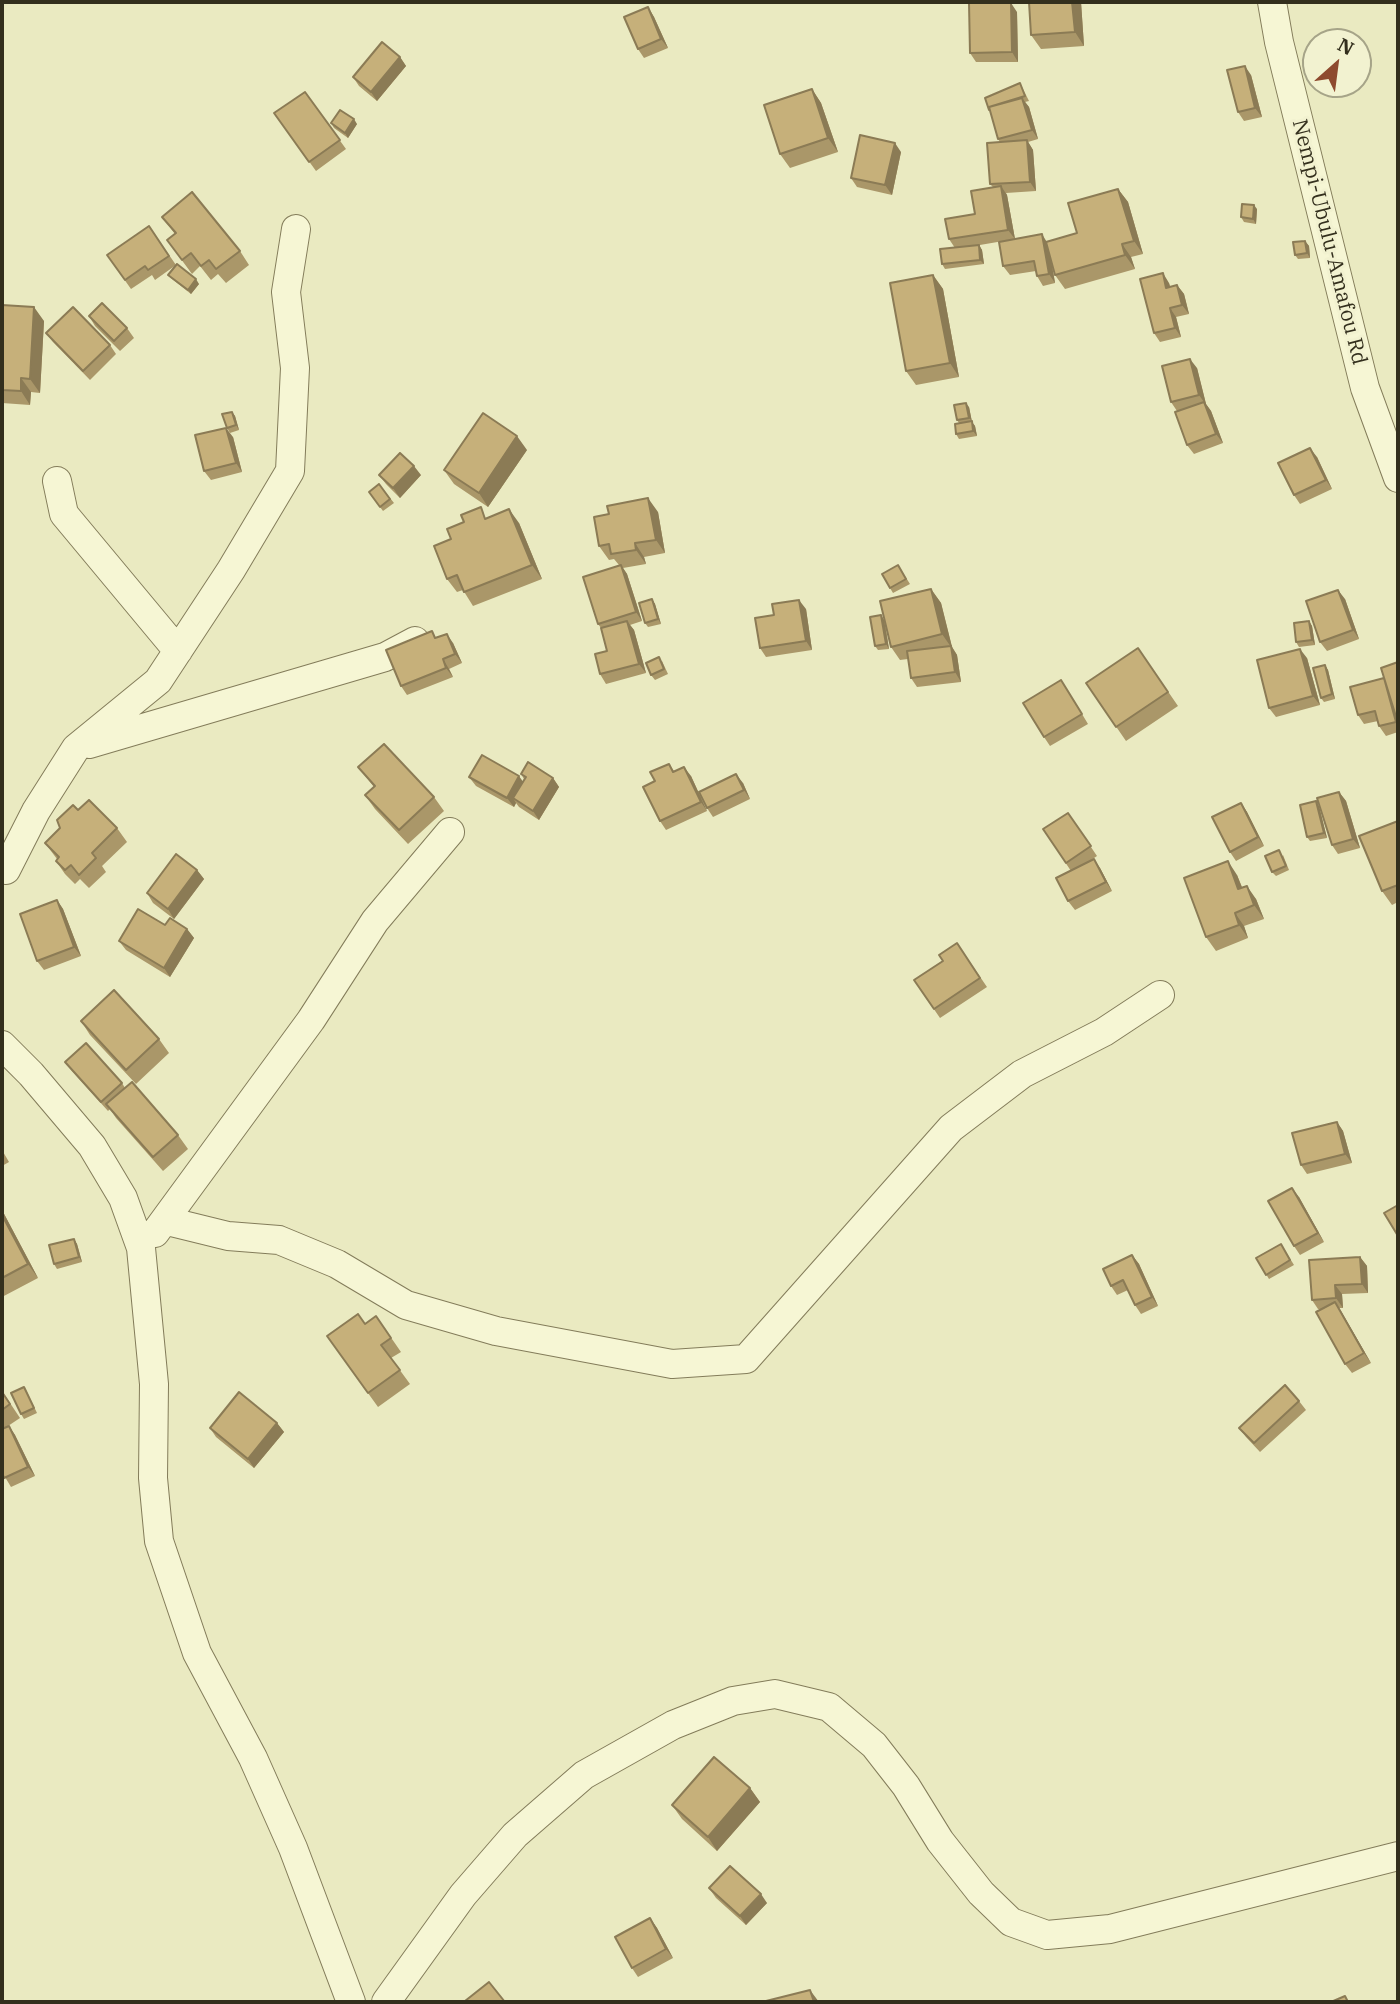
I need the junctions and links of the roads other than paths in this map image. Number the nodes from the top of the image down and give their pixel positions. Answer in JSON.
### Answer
{"nodes":[{"id":1,"x":1272,"y":2,"type":"edge"},
{"id":2,"x":296,"y":229,"type":"dead end"},
{"id":3,"x":1398,"y":478,"type":"edge"},
{"id":4,"x":57,"y":481,"type":"dead end"},
{"id":5,"x":415,"y":641,"type":"edge"},
{"id":6,"x":178,"y":651,"type":"junction"},
{"id":7,"x":76,"y":748,"type":"junction"},
{"id":8,"x":450,"y":832,"type":"dead end"},
{"id":9,"x":3,"y":869,"type":"edge"},
{"id":10,"x":1160,"y":995,"type":"dead end"},
{"id":11,"x":2,"y":1045,"type":"edge"},
{"id":12,"x":167,"y":1221,"type":"junction"},
{"id":13,"x":141,"y":1248,"type":"junction"},
{"id":14,"x":1398,"y":1856,"type":"edge"},
{"id":15,"x":351,"y":2002,"type":"edge"},
{"id":16,"x":386,"y":2002,"type":"edge"}],
"edges":[{"from":1,"to":3,"type":"street","name":"Nempi-Ubulu-Amafou Rd"},
{"from":2,"to":6,"type":"street"},
{"from":4,"to":6,"type":"street"},
{"from":5,"to":7,"type":"street"},
{"from":6,"to":7,"type":"street"},
{"from":7,"to":9,"type":"street"},
{"from":8,"to":12,"type":"street"},
{"from":10,"to":12,"type":"street"},
{"from":11,"to":13,"type":"street"},
{"from":12,"to":13,"type":"street"},
{"from":13,"to":15,"type":"street"},
{"from":14,"to":16,"type":"street"}]}
